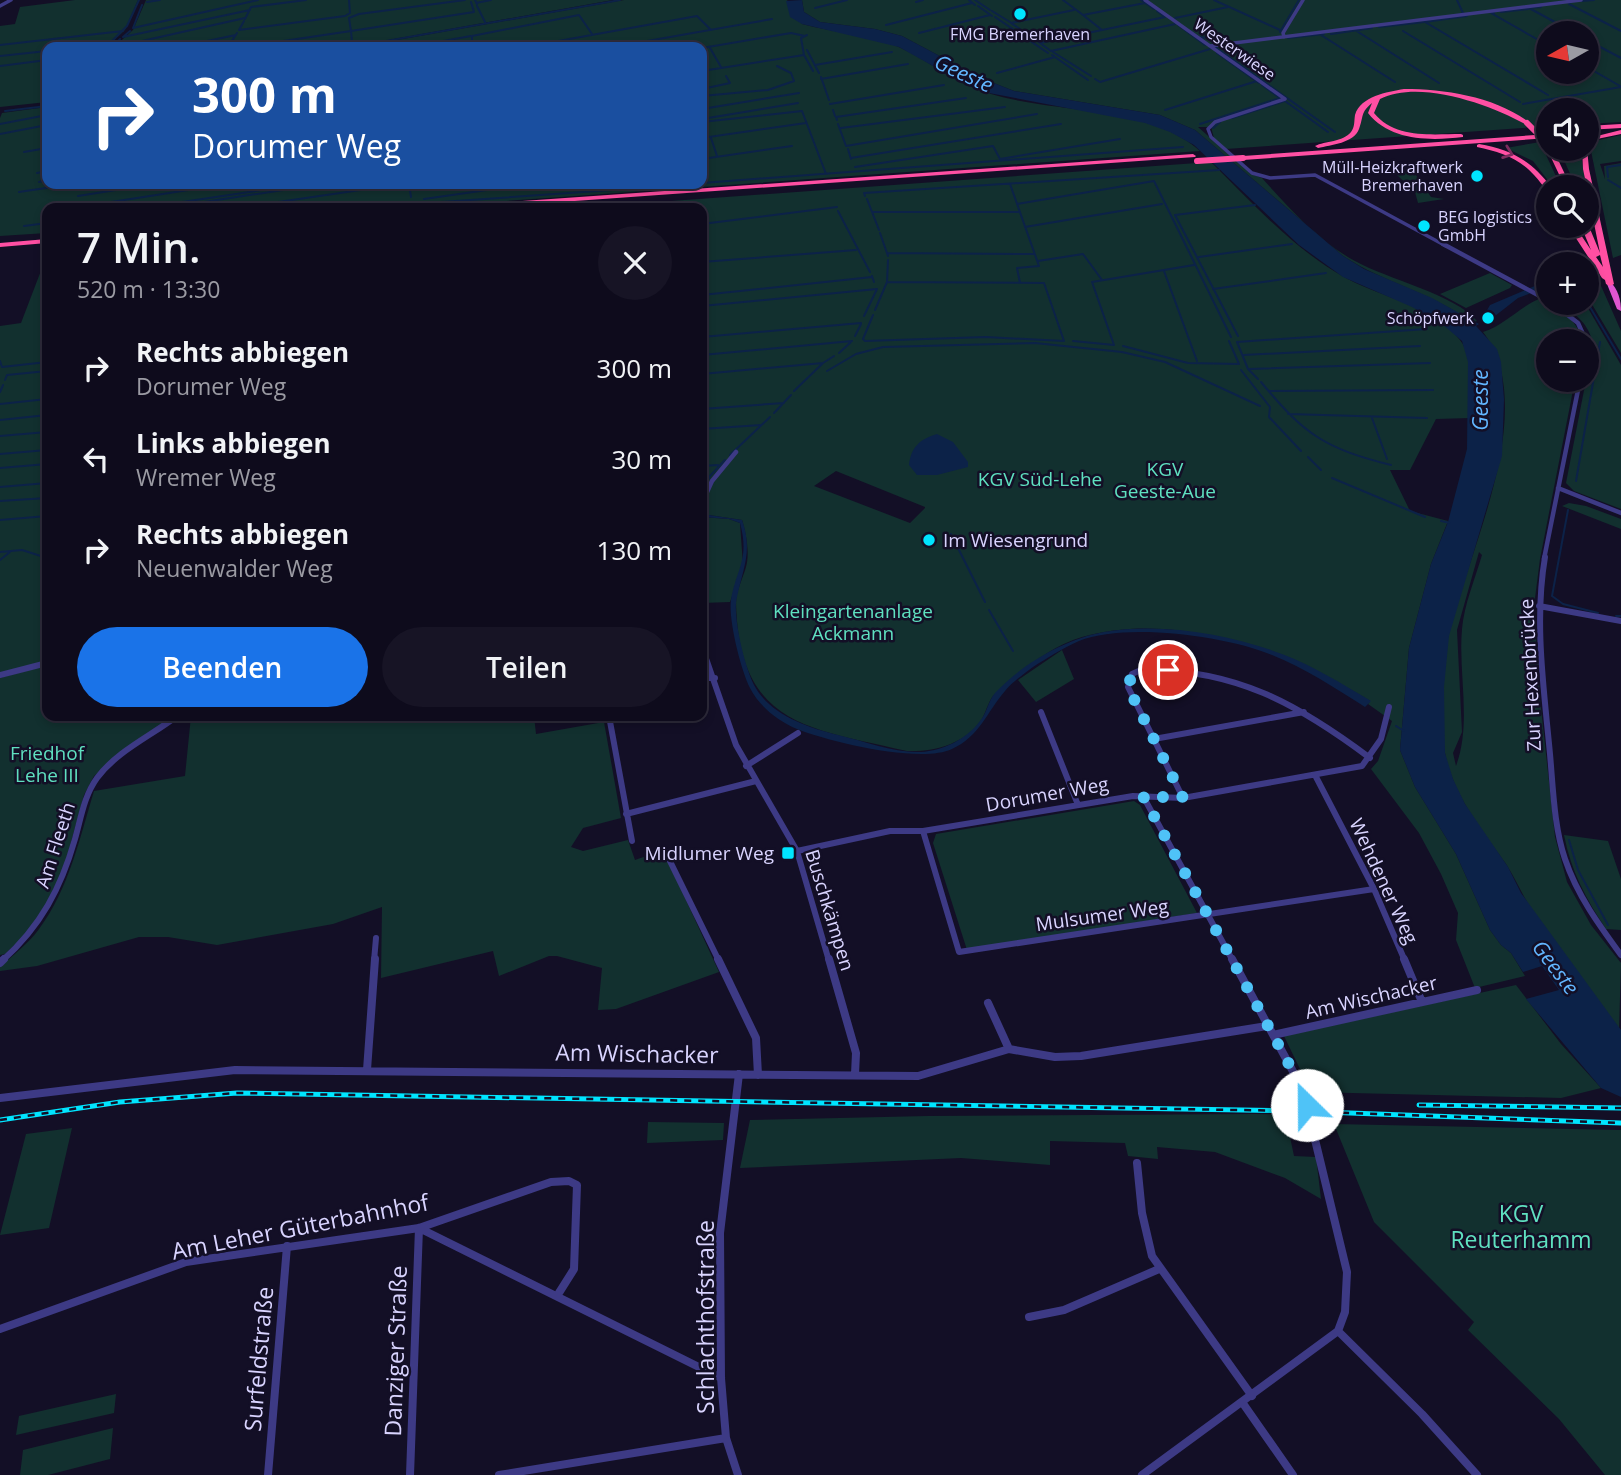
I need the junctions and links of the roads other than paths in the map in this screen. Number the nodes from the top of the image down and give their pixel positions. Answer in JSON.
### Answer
{"nodes":[{"id":1,"x":10,"y":0,"type":"edge"},
{"id":2,"x":1144,"y":0,"type":"edge"},
{"id":3,"x":1303,"y":0,"type":"edge"},
{"id":4,"x":1581,"y":0,"type":"edge"},
{"id":5,"x":0,"y":4,"type":"edge"},
{"id":6,"x":1284,"y":37,"type":"junction"},
{"id":7,"x":1210,"y":46,"type":"junction"},
{"id":8,"x":1386,"y":96,"type":"junction"},
{"id":9,"x":1621,"y":129,"type":"edge"},
{"id":10,"x":1536,"y":130,"type":"edge"},
{"id":11,"x":1599,"y":130,"type":"edge"},
{"id":12,"x":1487,"y":135,"type":"junction"},
{"id":13,"x":1599,"y":137,"type":"edge"},
{"id":14,"x":1536,"y":140,"type":"edge"},
{"id":15,"x":1536,"y":141,"type":"edge"},
{"id":16,"x":1392,"y":147,"type":"junction"},
{"id":17,"x":1312,"y":148,"type":"junction"},
{"id":18,"x":1239,"y":156,"type":"junction"},
{"id":19,"x":1195,"y":159,"type":"junction"},
{"id":20,"x":1586,"y":161,"type":"edge"},
{"id":21,"x":1537,"y":175,"type":"edge"},
{"id":22,"x":526,"y":203,"type":"edge"},
{"id":23,"x":592,"y":203,"type":"edge"},
{"id":24,"x":1582,"y":238,"type":"edge"},
{"id":25,"x":42,"y":239,"type":"edge"},
{"id":26,"x":0,"y":242,"type":"edge"},
{"id":27,"x":1594,"y":252,"type":"edge"},
{"id":28,"x":1598,"y":252,"type":"edge"},
{"id":29,"x":1599,"y":258,"type":"edge"},
{"id":30,"x":1610,"y":284,"type":"joint"},
{"id":31,"x":1536,"y":294,"type":"edge"},
{"id":32,"x":1621,"y":310,"type":"edge"},
{"id":33,"x":1567,"y":315,"type":"edge"},
{"id":34,"x":1581,"y":329,"type":"edge"},
{"id":35,"x":1578,"y":392,"type":"edge"},
{"id":36,"x":736,"y":452,"type":"dead end"},
{"id":37,"x":1558,"y":488,"type":"junction"},
{"id":38,"x":707,"y":492,"type":"edge"},
{"id":39,"x":1621,"y":513,"type":"edge"},
{"id":40,"x":1539,"y":606,"type":"junction"},
{"id":41,"x":1621,"y":621,"type":"edge"},
{"id":42,"x":707,"y":659,"type":"edge"},
{"id":43,"x":42,"y":664,"type":"edge"},
{"id":44,"x":0,"y":676,"type":"edge"},
{"id":45,"x":707,"y":678,"type":"edge"},
{"id":46,"x":715,"y":678,"type":"junction"},
{"id":47,"x":1389,"y":707,"type":"dead end"},
{"id":48,"x":1041,"y":712,"type":"dead end"},
{"id":49,"x":1306,"y":712,"type":"junction"},
{"id":50,"x":170,"y":721,"type":"edge"},
{"id":51,"x":610,"y":721,"type":"edge"},
{"id":52,"x":798,"y":733,"type":"dead end"},
{"id":53,"x":1154,"y":739,"type":"junction"},
{"id":54,"x":1370,"y":758,"type":"junction"},
{"id":55,"x":746,"y":766,"type":"junction"},
{"id":56,"x":1315,"y":775,"type":"junction"},
{"id":57,"x":756,"y":781,"type":"junction"},
{"id":58,"x":1143,"y":796,"type":"junction"},
{"id":59,"x":1183,"y":798,"type":"junction"},
{"id":60,"x":1078,"y":805,"type":"junction"},
{"id":61,"x":626,"y":814,"type":"junction"},
{"id":62,"x":923,"y":831,"type":"junction"},
{"id":63,"x":632,"y":841,"type":"dead end"},
{"id":64,"x":666,"y":851,"type":"dead end"},
{"id":65,"x":797,"y":851,"type":"junction"},
{"id":66,"x":1374,"y":890,"type":"junction"},
{"id":67,"x":1208,"y":916,"type":"junction"},
{"id":68,"x":376,"y":938,"type":"dead end"},
{"id":69,"x":1621,"y":955,"type":"edge"},
{"id":70,"x":0,"y":963,"type":"edge"},
{"id":71,"x":1477,"y":990,"type":"dead end"},
{"id":72,"x":1422,"y":1002,"type":"junction"},
{"id":73,"x":988,"y":1003,"type":"dead end"},
{"id":74,"x":1267,"y":1026,"type":"junction"},
{"id":75,"x":1273,"y":1035,"type":"junction"},
{"id":76,"x":1009,"y":1049,"type":"junction"},
{"id":77,"x":367,"y":1070,"type":"junction"},
{"id":78,"x":739,"y":1074,"type":"junction"},
{"id":79,"x":855,"y":1074,"type":"junction"},
{"id":80,"x":758,"y":1075,"type":"junction"},
{"id":81,"x":0,"y":1098,"type":"edge"},
{"id":82,"x":1137,"y":1163,"type":"dead end"},
{"id":83,"x":419,"y":1228,"type":"junction"},
{"id":84,"x":287,"y":1246,"type":"junction"},
{"id":85,"x":1159,"y":1269,"type":"junction"},
{"id":86,"x":557,"y":1296,"type":"junction"},
{"id":87,"x":1029,"y":1317,"type":"dead end"},
{"id":88,"x":0,"y":1329,"type":"edge"},
{"id":89,"x":1338,"y":1331,"type":"junction"},
{"id":90,"x":721,"y":1378,"type":"junction"},
{"id":91,"x":1252,"y":1396,"type":"junction"},
{"id":92,"x":1242,"y":1402,"type":"junction"},
{"id":93,"x":726,"y":1438,"type":"junction"},
{"id":94,"x":268,"y":1475,"type":"edge"},
{"id":95,"x":410,"y":1475,"type":"edge"},
{"id":96,"x":499,"y":1475,"type":"edge"},
{"id":97,"x":738,"y":1475,"type":"edge"},
{"id":98,"x":1142,"y":1475,"type":"edge"},
{"id":99,"x":1293,"y":1475,"type":"edge"},
{"id":100,"x":1476,"y":1475,"type":"edge"}],
"edges":[{"from":1,"to":5,"type":"street"},
{"from":2,"to":7,"type":"street","name":"Westerwiese"},
{"from":3,"to":6,"type":"street"},
{"from":4,"to":6,"type":"street"},
{"from":6,"to":7,"type":"street"},
{"from":7,"to":31,"type":"street","name":"Westerwiese"},
{"from":8,"to":10,"type":"highway","bridge":true},
{"from":8,"to":12,"type":"highway"},
{"from":8,"to":17,"type":"highway"},
{"from":9,"to":11,"type":"highway"},
{"from":9,"to":13,"type":"highway"},
{"from":12,"to":14,"type":"highway"},
{"from":12,"to":17,"type":"highway"},
{"from":15,"to":16,"type":"highway"},
{"from":16,"to":18,"type":"highway"},
{"from":16,"to":21,"type":"highway","one_way":true},
{"from":17,"to":18,"type":"highway"},
{"from":18,"to":19,"type":"highway","bridge":true},
{"from":19,"to":22,"type":"highway"},
{"from":19,"to":23,"type":"highway"},
{"from":20,"to":28,"type":"highway"},
{"from":24,"to":27,"type":"highway"},
{"from":25,"to":26,"type":"highway"},
{"from":29,"to":30,"type":"highway"},
{"from":30,"to":32,"type":"highway"},
{"from":33,"to":34,"type":"street"},
{"from":35,"to":37,"type":"street","name":"Zur Hexenbrücke"},
{"from":36,"to":38,"type":"street"},
{"from":37,"to":39,"type":"street"},
{"from":37,"to":40,"type":"street","name":"Zur Hexenbrücke"},
{"from":40,"to":41,"type":"street"},
{"from":40,"to":69,"type":"street","name":"Zur Hexenbrücke"},
{"from":42,"to":46,"type":"street","name":"Buschkämpen"},
{"from":43,"to":44,"type":"street"},
{"from":45,"to":46,"type":"street"},
{"from":46,"to":55,"type":"street","name":"Buschkämpen"},
{"from":47,"to":54,"type":"street"},
{"from":48,"to":60,"type":"street"},
{"from":49,"to":53,"type":"street"},
{"from":49,"to":53,"type":"street"},
{"from":49,"to":54,"type":"street"},
{"from":50,"to":70,"type":"street","name":"Am Fleeth"},
{"from":51,"to":61,"type":"street"},
{"from":52,"to":55,"type":"street"},
{"from":53,"to":59,"type":"street"},
{"from":54,"to":56,"type":"street","name":"Dorumer Weg"},
{"from":55,"to":57,"type":"street","name":"Buschkämpen"},
{"from":56,"to":59,"type":"street","name":"Dorumer Weg"},
{"from":56,"to":66,"type":"street","name":"Wehdener Weg"},
{"from":57,"to":61,"type":"street"},
{"from":57,"to":65,"type":"street","name":"Buschkämpen"},
{"from":58,"to":59,"type":"street","name":"Dorumer Weg"},
{"from":58,"to":60,"type":"street","name":"Dorumer Weg"},
{"from":58,"to":67,"type":"street"},
{"from":60,"to":62,"type":"street","name":"Dorumer Weg"},
{"from":61,"to":63,"type":"street"},
{"from":62,"to":65,"type":"street","name":"Dorumer Weg"},
{"from":62,"to":67,"type":"street","name":"Mulsumer Weg"},
{"from":64,"to":80,"type":"street"},
{"from":65,"to":79,"type":"street","name":"Buschkämpen"},
{"from":66,"to":67,"type":"street","name":"Mulsumer Weg"},
{"from":66,"to":72,"type":"street","name":"Wehdener Weg"},
{"from":67,"to":74,"type":"street"},
{"from":68,"to":77,"type":"street"},
{"from":71,"to":72,"type":"street","name":"Am Wischacker"},
{"from":72,"to":75,"type":"street","name":"Am Wischacker"},
{"from":73,"to":76,"type":"street"},
{"from":74,"to":75,"type":"street"},
{"from":74,"to":76,"type":"street","name":"Am Wischacker"},
{"from":75,"to":89,"type":"street"},
{"from":76,"to":79,"type":"street","name":"Am Wischacker"},
{"from":77,"to":78,"type":"street","name":"Am Wischacker"},
{"from":77,"to":81,"type":"street","name":"Am Wischacker"},
{"from":78,"to":80,"type":"street","name":"Am Wischacker"},
{"from":78,"to":90,"type":"street","name":"Schlachthofstraße"},
{"from":79,"to":80,"type":"street","name":"Am Wischacker"},
{"from":82,"to":85,"type":"street"},
{"from":83,"to":84,"type":"street","name":"Am Leher Güterbahnhof"},
{"from":83,"to":86,"type":"street"},
{"from":83,"to":86,"type":"street","name":"Am Leher Güterbahnhof"},
{"from":83,"to":95,"type":"street","name":"Danziger Straße"},
{"from":84,"to":88,"type":"street","name":"Am Leher Güterbahnhof"},
{"from":84,"to":94,"type":"street","name":"Surfeldstraße"},
{"from":85,"to":87,"type":"street"},
{"from":85,"to":91,"type":"street"},
{"from":86,"to":90,"type":"street"},
{"from":89,"to":91,"type":"street"},
{"from":89,"to":100,"type":"street"},
{"from":90,"to":93,"type":"street","name":"Schlachthofstraße"},
{"from":91,"to":92,"type":"street"},
{"from":92,"to":98,"type":"street"},
{"from":92,"to":99,"type":"street"},
{"from":93,"to":96,"type":"street"},
{"from":93,"to":97,"type":"street","name":"Schlachthofstraße"}]}
